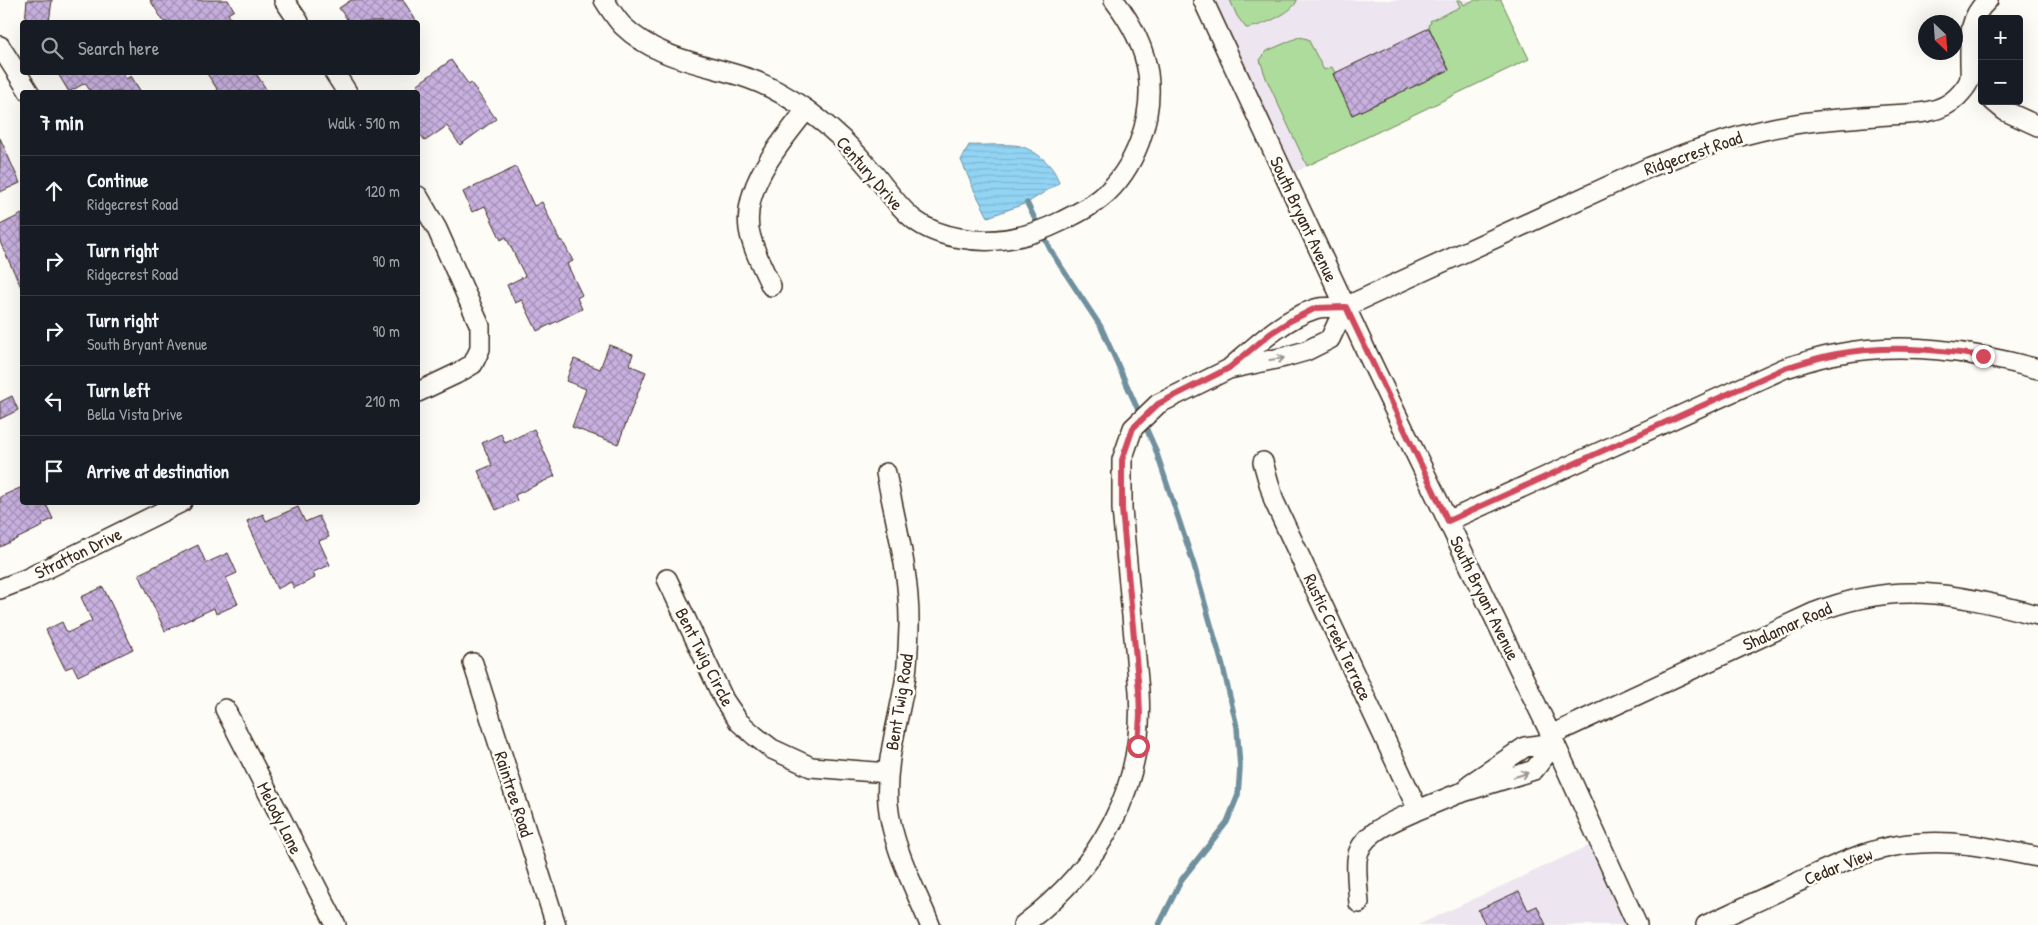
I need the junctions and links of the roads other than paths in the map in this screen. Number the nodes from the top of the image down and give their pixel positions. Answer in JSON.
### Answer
{"nodes":[{"id":1,"x":284,"y":0,"type":"edge"},
{"id":2,"x":604,"y":0,"type":"edge"},
{"id":3,"x":1114,"y":0,"type":"edge"},
{"id":4,"x":1203,"y":0,"type":"edge"},
{"id":5,"x":1988,"y":0,"type":"edge"},
{"id":6,"x":299,"y":20,"type":"edge"},
{"id":7,"x":0,"y":46,"type":"edge"},
{"id":8,"x":336,"y":75,"type":"edge"},
{"id":9,"x":1975,"y":87,"type":"edge"},
{"id":10,"x":28,"y":90,"type":"edge"},
{"id":11,"x":346,"y":90,"type":"edge"},
{"id":12,"x":1998,"y":105,"type":"edge"},
{"id":13,"x":806,"y":110,"type":"junction"},
{"id":14,"x":2038,"y":126,"type":"edge"},
{"id":15,"x":420,"y":199,"type":"edge"},
{"id":16,"x":771,"y":286,"type":"dead end"},
{"id":17,"x":1346,"y":307,"type":"junction"},
{"id":18,"x":1229,"y":368,"type":"junction"},
{"id":19,"x":2038,"y":369,"type":"edge"},
{"id":20,"x":420,"y":391,"type":"edge"},
{"id":21,"x":1263,"y":462,"type":"dead end"},
{"id":22,"x":886,"y":473,"type":"dead end"},
{"id":23,"x":176,"y":505,"type":"edge"},
{"id":24,"x":1448,"y":521,"type":"junction"},
{"id":25,"x":667,"y":579,"type":"dead end"},
{"id":26,"x":0,"y":589,"type":"edge"},
{"id":27,"x":2038,"y":614,"type":"edge"},
{"id":28,"x":473,"y":663,"type":"dead end"},
{"id":29,"x":225,"y":709,"type":"dead end"},
{"id":30,"x":1553,"y":739,"type":"junction"},
{"id":31,"x":888,"y":773,"type":"junction"},
{"id":32,"x":1418,"y":810,"type":"junction"},
{"id":33,"x":2038,"y":857,"type":"edge"},
{"id":34,"x":1359,"y":903,"type":"dead end"},
{"id":35,"x":336,"y":925,"type":"edge"},
{"id":36,"x":556,"y":925,"type":"edge"},
{"id":37,"x":930,"y":925,"type":"edge"},
{"id":38,"x":1023,"y":925,"type":"edge"},
{"id":39,"x":1637,"y":925,"type":"edge"},
{"id":40,"x":1706,"y":925,"type":"edge"}],
"edges":[{"from":1,"to":6,"type":"street"},
{"from":2,"to":13,"type":"street","name":"Century Drive"},
{"from":3,"to":13,"type":"street","name":"Century Drive"},
{"from":4,"to":17,"type":"street","name":"South Bryant Avenue"},
{"from":5,"to":9,"type":"street","name":"Ridgecrest Road"},
{"from":7,"to":10,"type":"street"},
{"from":8,"to":11,"type":"street"},
{"from":9,"to":17,"type":"street","name":"Ridgecrest Road"},
{"from":12,"to":14,"type":"street"},
{"from":13,"to":16,"type":"street"},
{"from":15,"to":20,"type":"street"},
{"from":17,"to":18,"type":"street","name":"Ridgecrest Road"},
{"from":18,"to":17,"type":"street","name":"Ridgecrest Road","one_way":true},
{"from":17,"to":24,"type":"street","name":"South Bryant Avenue"},
{"from":18,"to":38,"type":"street","name":"Ridgecrest Road"},
{"from":19,"to":24,"type":"street"},
{"from":21,"to":32,"type":"street","name":"Rustic Creek Terrace"},
{"from":22,"to":31,"type":"street","name":"Bent Twig Road"},
{"from":23,"to":26,"type":"street","name":"Stratton Drive"},
{"from":24,"to":30,"type":"street","name":"South Bryant Avenue"},
{"from":25,"to":31,"type":"street","name":"Bent Twig Circle"},
{"from":27,"to":30,"type":"street","name":"Shalamar Road"},
{"from":28,"to":36,"type":"street","name":"Raintree Road"},
{"from":29,"to":35,"type":"street","name":"Melody Lane"},
{"from":30,"to":32,"type":"street"},
{"from":30,"to":39,"type":"street","name":"South Bryant Avenue"},
{"from":31,"to":37,"type":"street","name":"Bent Twig Road"},
{"from":32,"to":34,"type":"street"},
{"from":33,"to":40,"type":"street","name":"Cedar View"}]}
